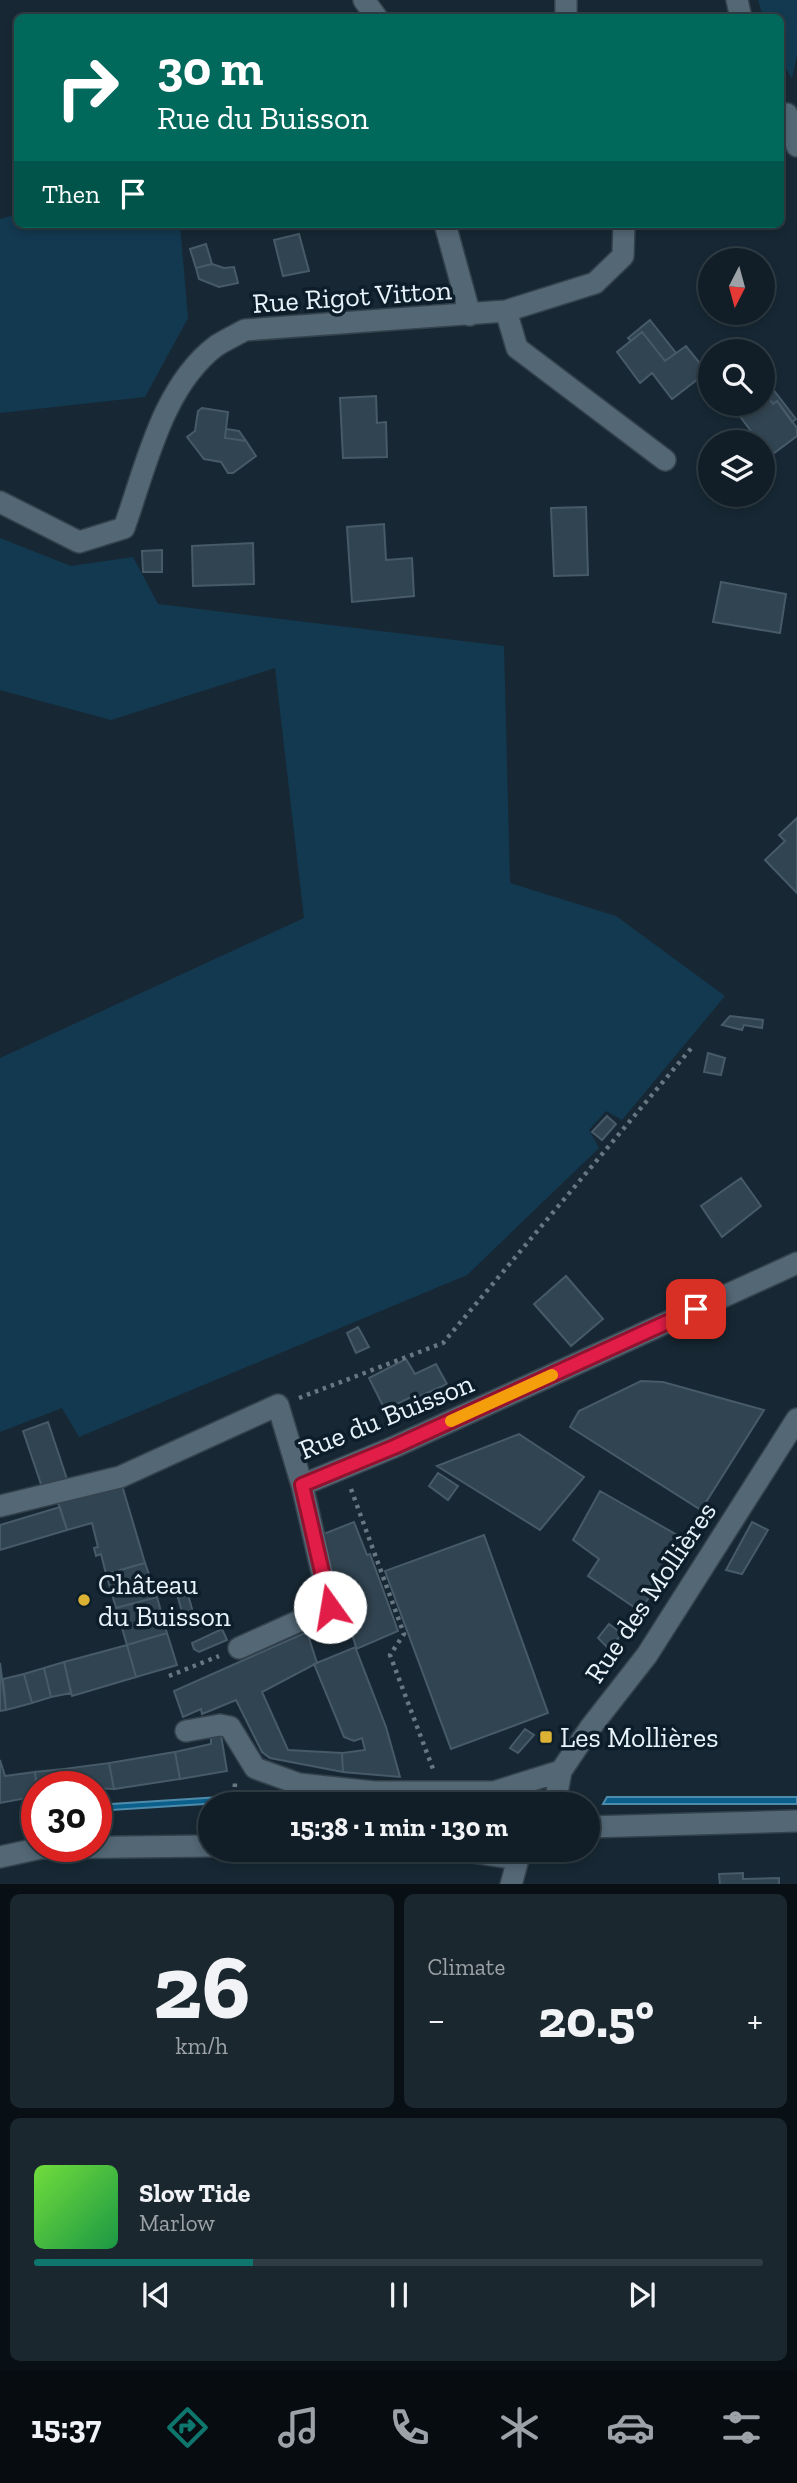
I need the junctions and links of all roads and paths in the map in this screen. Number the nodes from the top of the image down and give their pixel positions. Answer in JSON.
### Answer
{"nodes":[{"id":1,"x":788,"y":113,"type":"edge"},
{"id":2,"x":797,"y":146,"type":"edge"},
{"id":3,"x":445,"y":228,"type":"edge"},
{"id":4,"x":624,"y":228,"type":"edge"},
{"id":5,"x":506,"y":311,"type":"junction"},
{"id":6,"x":470,"y":315,"type":"junction"},
{"id":7,"x":665,"y":460,"type":"dead end"},
{"id":8,"x":0,"y":502,"type":"edge"},
{"id":9,"x":694,"y":1045,"type":"dead end"},
{"id":10,"x":797,"y":1264,"type":"edge"},
{"id":11,"x":278,"y":1405,"type":"junction"},
{"id":12,"x":797,"y":1419,"type":"edge"},
{"id":13,"x":344,"y":1468,"type":"junction"},
{"id":14,"x":302,"y":1485,"type":"junction"},
{"id":15,"x":0,"y":1506,"type":"edge"},
{"id":16,"x":239,"y":1648,"type":"joint"},
{"id":17,"x":169,"y":1676,"type":"dead end"},
{"id":18,"x":186,"y":1731,"type":"dead end"},
{"id":19,"x":561,"y":1771,"type":"junction"},
{"id":20,"x":235,"y":1779,"type":"dead end"},
{"id":21,"x":234,"y":1792,"type":"edge"},
{"id":22,"x":374,"y":1792,"type":"edge"},
{"id":23,"x":442,"y":1792,"type":"edge"},
{"id":24,"x":494,"y":1792,"type":"edge"},
{"id":25,"x":558,"y":1792,"type":"edge"},
{"id":26,"x":797,"y":1821,"type":"edge"},
{"id":27,"x":600,"y":1827,"type":"edge"},
{"id":28,"x":198,"y":1846,"type":"edge"},
{"id":29,"x":0,"y":1857,"type":"edge"},
{"id":30,"x":519,"y":1862,"type":"edge"},
{"id":31,"x":511,"y":1884,"type":"edge"}],
"edges":[{"from":1,"to":2,"type":"street"},
{"from":3,"to":6,"type":"street"},
{"from":4,"to":5,"type":"street","name":"Rue Rigot Vitton"},
{"from":5,"to":6,"type":"street","name":"Rue Rigot Vitton"},
{"from":5,"to":7,"type":"street"},
{"from":6,"to":8,"type":"street","name":"Rue Rigot Vitton"},
{"from":9,"to":11,"type":"path"},
{"from":10,"to":13,"type":"street","name":"Rue du Buisson"},
{"from":11,"to":14,"type":"street","name":"Rue du Buisson"},
{"from":11,"to":15,"type":"street","name":"Rue du Buisson"},
{"from":12,"to":19,"type":"street","name":"Rue des Mollières"},
{"from":13,"to":14,"type":"street","name":"Rue du Buisson"},
{"from":13,"to":23,"type":"path"},
{"from":14,"to":16,"type":"street"},
{"from":16,"to":17,"type":"path"},
{"from":18,"to":22,"type":"street"},
{"from":19,"to":24,"type":"street"},
{"from":19,"to":25,"type":"street","name":"Rue des Mollières"},
{"from":20,"to":21,"type":"path"},
{"from":26,"to":27,"type":"street"},
{"from":28,"to":29,"type":"street"},
{"from":30,"to":31,"type":"street"}]}
